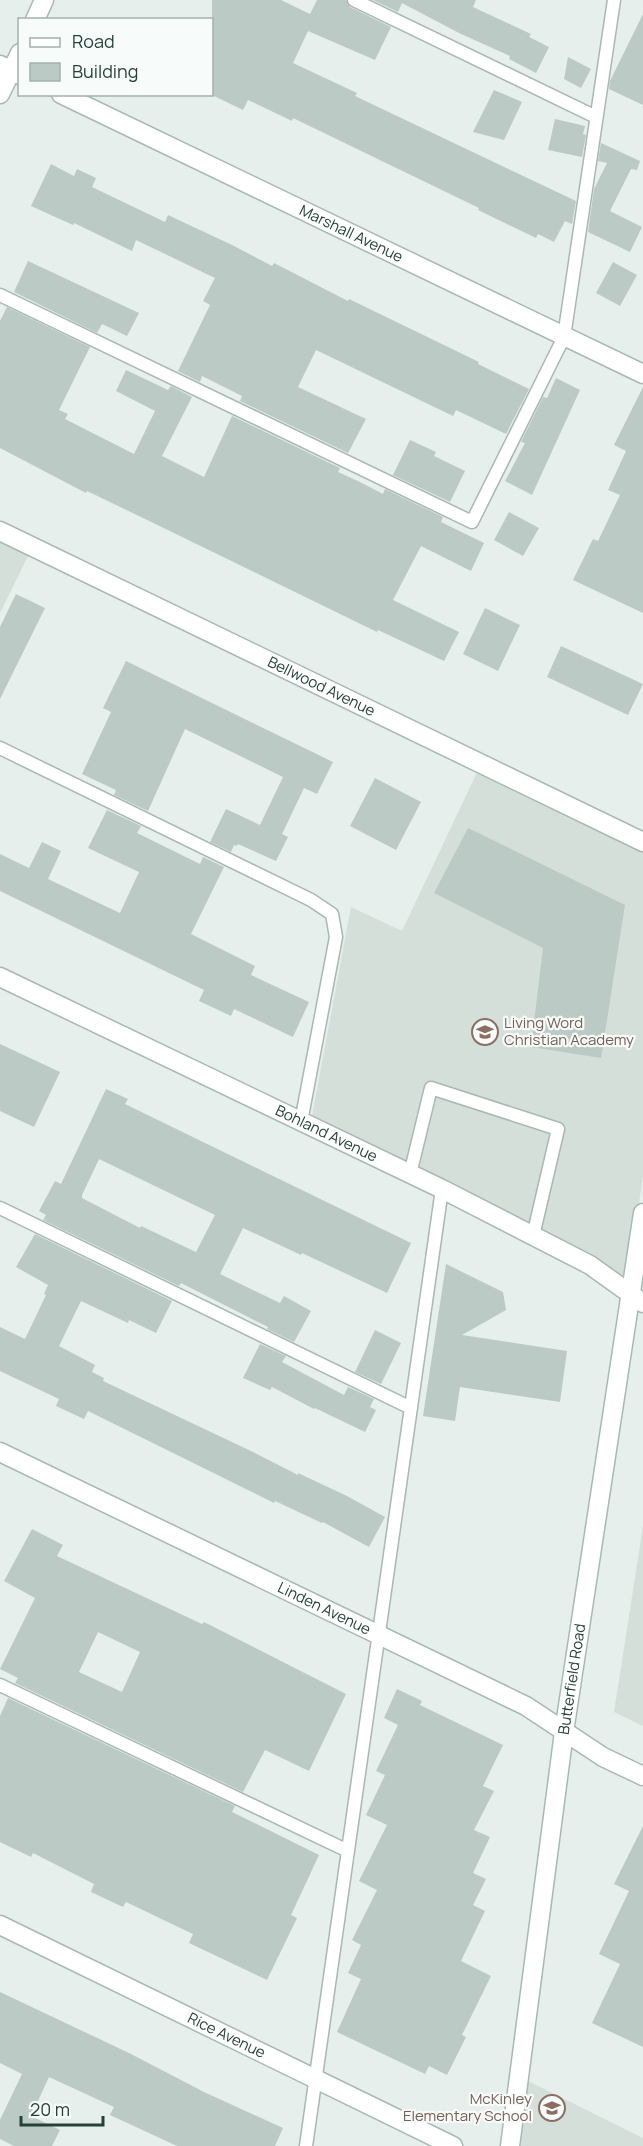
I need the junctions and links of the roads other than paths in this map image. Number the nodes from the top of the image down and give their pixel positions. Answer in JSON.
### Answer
{"nodes":[{"id":1,"x":44,"y":0,"type":"edge"},
{"id":2,"x":354,"y":0,"type":"edge"},
{"id":3,"x":614,"y":0,"type":"edge"},
{"id":4,"x":36,"y":18,"type":"edge"},
{"id":5,"x":18,"y":56,"type":"edge"},
{"id":6,"x":10,"y":70,"type":"edge"},
{"id":7,"x":0,"y":94,"type":"edge"},
{"id":8,"x":65,"y":96,"type":"edge"},
{"id":9,"x":596,"y":117,"type":"junction"},
{"id":10,"x":0,"y":295,"type":"edge"},
{"id":11,"x":564,"y":337,"type":"junction"},
{"id":12,"x":643,"y":374,"type":"edge"},
{"id":13,"x":0,"y":531,"type":"edge"},
{"id":14,"x":0,"y":748,"type":"edge"},
{"id":15,"x":643,"y":842,"type":"edge"},
{"id":16,"x":0,"y":977,"type":"edge"},
{"id":17,"x":301,"y":1122,"type":"junction"},
{"id":18,"x":410,"y":1174,"type":"junction"},
{"id":19,"x":442,"y":1189,"type":"junction"},
{"id":20,"x":0,"y":1208,"type":"edge"},
{"id":21,"x":643,"y":1213,"type":"edge"},
{"id":22,"x":533,"y":1236,"type":"junction"},
{"id":23,"x":637,"y":1298,"type":"edge"},
{"id":24,"x":411,"y":1408,"type":"junction"},
{"id":25,"x":0,"y":1452,"type":"edge"},
{"id":26,"x":378,"y":1635,"type":"junction"},
{"id":27,"x":0,"y":1685,"type":"edge"},
{"id":28,"x":564,"y":1732,"type":"junction"},
{"id":29,"x":643,"y":1776,"type":"edge"},
{"id":30,"x":348,"y":1851,"type":"junction"},
{"id":31,"x":0,"y":1925,"type":"edge"},
{"id":32,"x":316,"y":2078,"type":"junction"},
{"id":33,"x":306,"y":2146,"type":"edge"},
{"id":34,"x":453,"y":2146,"type":"edge"},
{"id":35,"x":510,"y":2146,"type":"edge"}],
"edges":[{"from":1,"to":4,"type":"street"},
{"from":2,"to":9,"type":"lane"},
{"from":3,"to":9,"type":"lane"},
{"from":5,"to":6,"type":"street"},
{"from":6,"to":7,"type":"street"},
{"from":8,"to":11,"type":"street","name":"Marshall Avenue"},
{"from":9,"to":11,"type":"lane"},
{"from":10,"to":11,"type":"lane"},
{"from":11,"to":12,"type":"street","name":"Marshall Avenue"},
{"from":13,"to":15,"type":"street","name":"Bellwood Avenue"},
{"from":14,"to":17,"type":"lane"},
{"from":16,"to":17,"type":"street","name":"Bohland Avenue"},
{"from":17,"to":18,"type":"street","name":"Bohland Avenue"},
{"from":18,"to":19,"type":"street","name":"Bohland Avenue"},
{"from":18,"to":22,"type":"lane"},
{"from":19,"to":22,"type":"street","name":"Bohland Avenue"},
{"from":19,"to":24,"type":"lane"},
{"from":20,"to":24,"type":"lane"},
{"from":21,"to":23,"type":"street","name":"Butterfield Road"},
{"from":22,"to":23,"type":"street","name":"Bohland Avenue"},
{"from":23,"to":28,"type":"street","name":"Butterfield Road"},
{"from":24,"to":26,"type":"lane"},
{"from":25,"to":26,"type":"street","name":"Linden Avenue"},
{"from":26,"to":28,"type":"street","name":"Linden Avenue"},
{"from":26,"to":30,"type":"lane"},
{"from":27,"to":30,"type":"lane"},
{"from":28,"to":29,"type":"street","name":"Linden Avenue"},
{"from":28,"to":35,"type":"street","name":"Butterfield Road"},
{"from":30,"to":32,"type":"lane"},
{"from":31,"to":32,"type":"street","name":"Rice Avenue"},
{"from":32,"to":33,"type":"lane"},
{"from":32,"to":34,"type":"street","name":"Rice Avenue"}]}
